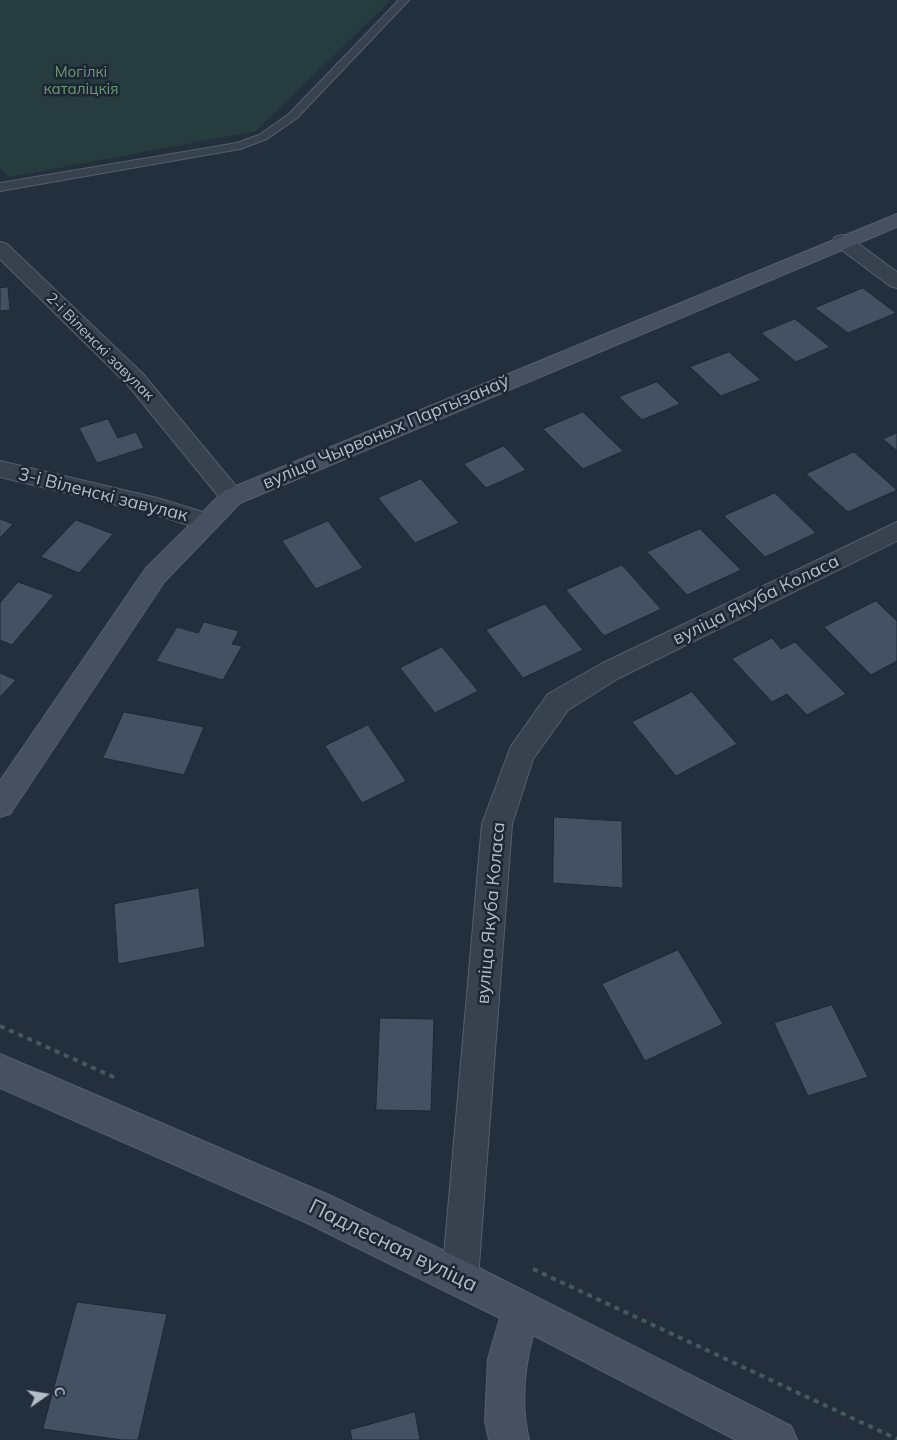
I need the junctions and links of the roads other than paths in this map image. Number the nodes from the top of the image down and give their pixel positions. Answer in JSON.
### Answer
{"nodes":[{"id":1,"x":404,"y":0,"type":"edge"},
{"id":2,"x":0,"y":187,"type":"edge"},
{"id":3,"x":897,"y":220,"type":"edge"},
{"id":4,"x":842,"y":241,"type":"junction"},
{"id":5,"x":0,"y":248,"type":"edge"},
{"id":6,"x":897,"y":282,"type":"edge"},
{"id":7,"x":0,"y":469,"type":"edge"},
{"id":8,"x":232,"y":497,"type":"junction"},
{"id":9,"x":207,"y":522,"type":"junction"},
{"id":10,"x":897,"y":531,"type":"edge"},
{"id":11,"x":0,"y":805,"type":"edge"},
{"id":12,"x":0,"y":1071,"type":"edge"},
{"id":13,"x":460,"y":1278,"type":"junction"},
{"id":14,"x":521,"y":1309,"type":"junction"},
{"id":15,"x":509,"y":1440,"type":"edge"},
{"id":16,"x":777,"y":1440,"type":"edge"}],
"edges":[{"from":1,"to":2,"type":"lane"},
{"from":3,"to":4,"type":"street","name":"вуліца Чырвоных Партызанаў"},
{"from":4,"to":6,"type":"street"},
{"from":4,"to":8,"type":"street","name":"вуліца Чырвоных Партызанаў"},
{"from":5,"to":8,"type":"street","name":"2-і Віленскі завулак"},
{"from":7,"to":9,"type":"street","name":"3-і Віленскі завулак"},
{"from":8,"to":9,"type":"street","name":"вуліца Чырвоных Партызанаў"},
{"from":9,"to":11,"type":"street","name":"вуліца Чырвоных Партызанаў"},
{"from":10,"to":13,"type":"street","name":"вуліца Якуба Коласа"},
{"from":12,"to":13,"type":"street","name":"Падлесная вуліца"},
{"from":13,"to":14,"type":"street","name":"Падлесная вуліца"},
{"from":14,"to":15,"type":"street"},
{"from":14,"to":16,"type":"street","name":"Падлесная вуліца"}]}
